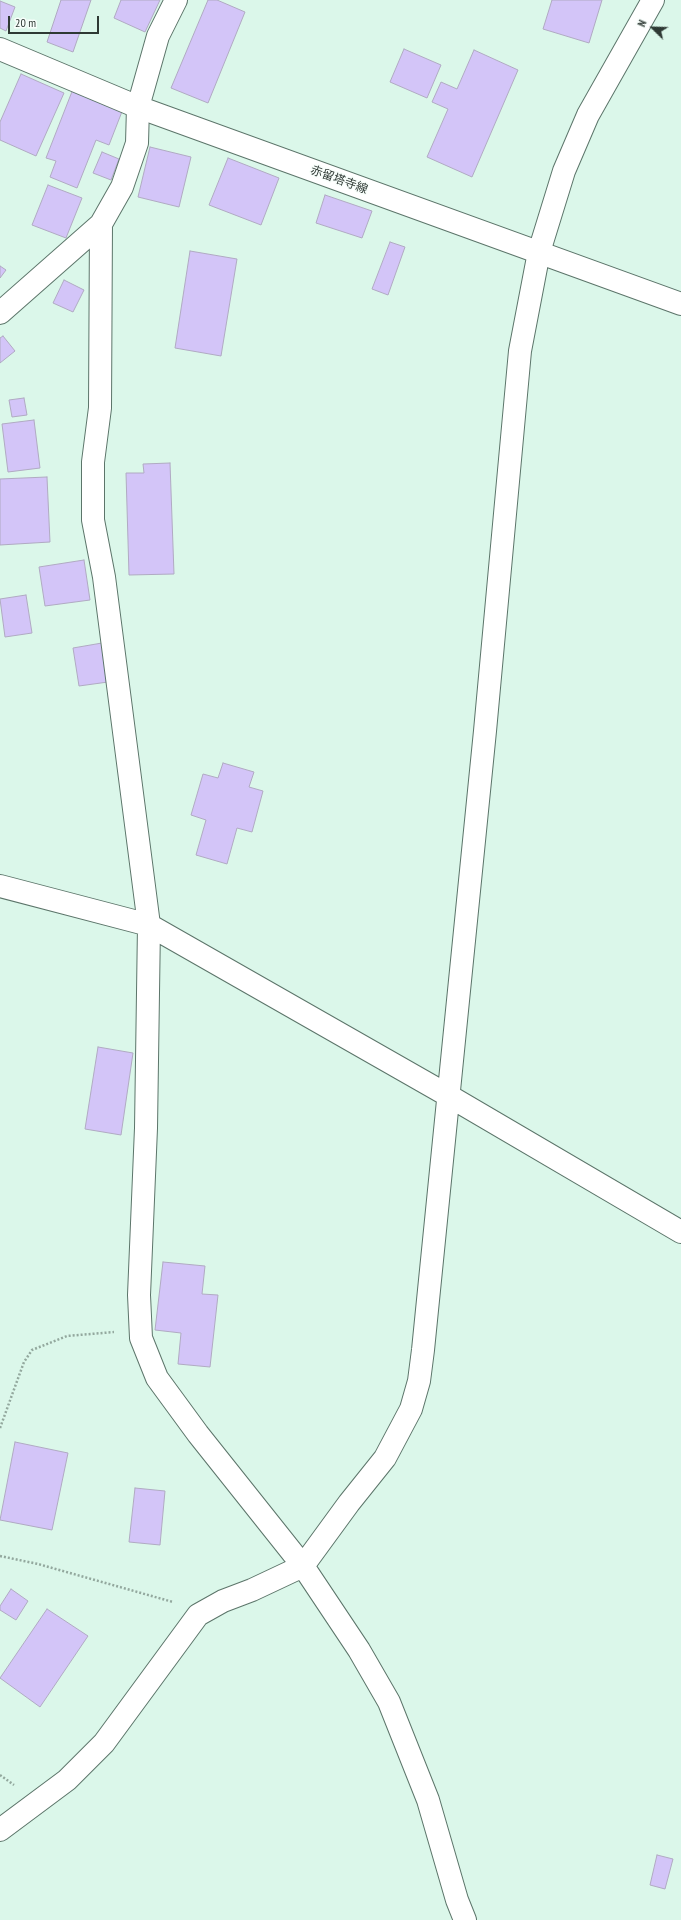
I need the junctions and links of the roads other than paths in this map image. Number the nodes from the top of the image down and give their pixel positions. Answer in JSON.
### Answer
{"nodes":[{"id":1,"x":176,"y":0,"type":"edge"},
{"id":2,"x":653,"y":0,"type":"edge"},
{"id":3,"x":0,"y":49,"type":"edge"},
{"id":4,"x":138,"y":106,"type":"junction"},
{"id":5,"x":101,"y":224,"type":"junction"},
{"id":6,"x":539,"y":252,"type":"junction"},
{"id":7,"x":681,"y":304,"type":"edge"},
{"id":8,"x":0,"y":313,"type":"edge"},
{"id":9,"x":0,"y":886,"type":"edge"},
{"id":10,"x":149,"y":925,"type":"junction"},
{"id":11,"x":449,"y":1096,"type":"junction"},
{"id":12,"x":681,"y":1232,"type":"edge"},
{"id":13,"x":303,"y":1566,"type":"junction"},
{"id":14,"x":0,"y":1830,"type":"edge"},
{"id":15,"x":465,"y":1920,"type":"edge"}],
"edges":[{"from":1,"to":4,"type":"street"},
{"from":2,"to":6,"type":"street"},
{"from":3,"to":4,"type":"street","name":"赤留塔寺線"},
{"from":4,"to":5,"type":"street"},
{"from":4,"to":6,"type":"street","name":"赤留塔寺線"},
{"from":5,"to":8,"type":"street"},
{"from":5,"to":10,"type":"street"},
{"from":6,"to":7,"type":"street","name":"赤留塔寺線"},
{"from":6,"to":11,"type":"street"},
{"from":9,"to":10,"type":"street"},
{"from":10,"to":11,"type":"street"},
{"from":10,"to":13,"type":"street"},
{"from":11,"to":12,"type":"street"},
{"from":11,"to":13,"type":"street"},
{"from":13,"to":14,"type":"street"},
{"from":13,"to":15,"type":"street"}]}
